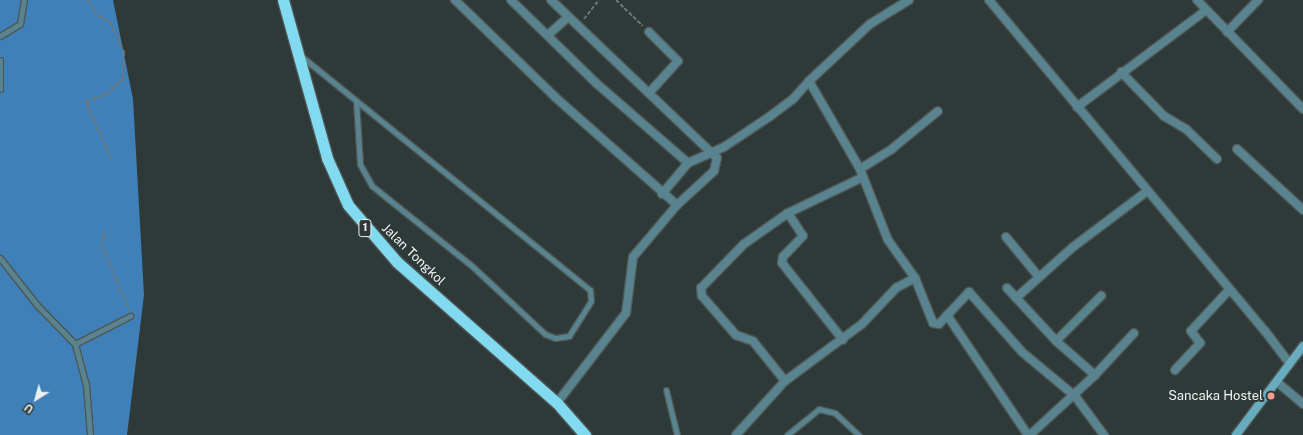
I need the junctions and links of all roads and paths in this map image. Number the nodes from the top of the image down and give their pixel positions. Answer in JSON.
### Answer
{"nodes":[{"id":1,"x":24,"y":0,"type":"edge"},
{"id":2,"x":87,"y":0,"type":"edge"},
{"id":3,"x":283,"y":0,"type":"edge"},
{"id":4,"x":455,"y":0,"type":"edge"},
{"id":5,"x":511,"y":0,"type":"edge"},
{"id":6,"x":551,"y":0,"type":"edge"},
{"id":7,"x":599,"y":0,"type":"edge"},
{"id":8,"x":616,"y":0,"type":"edge"},
{"id":9,"x":909,"y":0,"type":"edge"},
{"id":10,"x":989,"y":0,"type":"edge"},
{"id":11,"x":1197,"y":0,"type":"edge"},
{"id":12,"x":1258,"y":0,"type":"edge"},
{"id":13,"x":1206,"y":10,"type":"junction"},
{"id":14,"x":568,"y":17,"type":"junction"},
{"id":15,"x":578,"y":26,"type":"junction"},
{"id":16,"x":649,"y":32,"type":"joint"},
{"id":17,"x":1227,"y":32,"type":"junction"},
{"id":18,"x":0,"y":36,"type":"edge"},
{"id":19,"x":548,"y":36,"type":"junction"},
{"id":20,"x":301,"y":56,"type":"junction"},
{"id":21,"x":0,"y":60,"type":"edge"},
{"id":22,"x":1121,"y":72,"type":"junction"},
{"id":23,"x":809,"y":81,"type":"junction"},
{"id":24,"x":0,"y":89,"type":"edge"},
{"id":25,"x":649,"y":94,"type":"junction"},
{"id":26,"x":356,"y":102,"type":"junction"},
{"id":27,"x":1077,"y":107,"type":"junction"},
{"id":28,"x":1303,"y":109,"type":"edge"},
{"id":29,"x":938,"y":111,"type":"dead end"},
{"id":30,"x":1237,"y":149,"type":"dead end"},
{"id":31,"x":714,"y":156,"type":"junction"},
{"id":32,"x":110,"y":159,"type":"dead end"},
{"id":33,"x":1217,"y":160,"type":"dead end"},
{"id":34,"x":688,"y":163,"type":"junction"},
{"id":35,"x":860,"y":169,"type":"junction"},
{"id":36,"x":863,"y":177,"type":"junction"},
{"id":37,"x":1146,"y":192,"type":"junction"},
{"id":38,"x":662,"y":194,"type":"junction"},
{"id":39,"x":677,"y":205,"type":"junction"},
{"id":40,"x":1303,"y":210,"type":"edge"},
{"id":41,"x":788,"y":213,"type":"junction"},
{"id":42,"x":106,"y":232,"type":"dead end"},
{"id":43,"x":1006,"y":237,"type":"dead end"},
{"id":44,"x":0,"y":258,"type":"edge"},
{"id":45,"x":1039,"y":277,"type":"junction"},
{"id":46,"x":915,"y":278,"type":"junction"},
{"id":47,"x":1007,"y":288,"type":"dead end"},
{"id":48,"x":1229,"y":290,"type":"junction"},
{"id":49,"x":1101,"y":296,"type":"dead end"},
{"id":50,"x":1016,"y":298,"type":"junction"},
{"id":51,"x":948,"y":314,"type":"junction"},
{"id":52,"x":130,"y":316,"type":"joint"},
{"id":53,"x":1134,"y":333,"type":"dead end"},
{"id":54,"x":843,"y":340,"type":"junction"},
{"id":55,"x":1056,"y":341,"type":"junction"},
{"id":56,"x":76,"y":344,"type":"junction"},
{"id":57,"x":1303,"y":346,"type":"edge"},
{"id":58,"x":1287,"y":361,"type":"junction"},
{"id":59,"x":1175,"y":370,"type":"dead end"},
{"id":60,"x":1095,"y":375,"type":"junction"},
{"id":61,"x":785,"y":381,"type":"junction"},
{"id":62,"x":1276,"y":382,"type":"junction"},
{"id":63,"x":666,"y":390,"type":"dead end"},
{"id":64,"x":1075,"y":396,"type":"junction"},
{"id":65,"x":552,"y":399,"type":"junction"},
{"id":66,"x":1303,"y":404,"type":"edge"},
{"id":67,"x":1238,"y":434,"type":"edge"},
{"id":68,"x":90,"y":435,"type":"edge"},
{"id":69,"x":585,"y":435,"type":"edge"},
{"id":70,"x":677,"y":435,"type":"edge"},
{"id":71,"x":736,"y":435,"type":"edge"},
{"id":72,"x":787,"y":435,"type":"edge"},
{"id":73,"x":859,"y":435,"type":"edge"},
{"id":74,"x":1029,"y":435,"type":"edge"},
{"id":75,"x":1104,"y":435,"type":"edge"}],
"edges":[{"from":1,"to":18,"type":"lane"},
{"from":2,"to":32,"type":"path"},
{"from":3,"to":20,"type":"highway","name":"Jalan Tongkol","number":"1"},
{"from":4,"to":38,"type":"street"},
{"from":5,"to":19,"type":"street"},
{"from":6,"to":14,"type":"street"},
{"from":7,"to":15,"type":"path"},
{"from":8,"to":16,"type":"path"},
{"from":9,"to":23,"type":"street"},
{"from":10,"to":27,"type":"street"},
{"from":11,"to":13,"type":"street"},
{"from":12,"to":17,"type":"street"},
{"from":13,"to":17,"type":"street"},
{"from":13,"to":22,"type":"street"},
{"from":14,"to":15,"type":"street"},
{"from":14,"to":19,"type":"street"},
{"from":15,"to":25,"type":"street"},
{"from":16,"to":25,"type":"street"},
{"from":17,"to":28,"type":"street"},
{"from":19,"to":34,"type":"street"},
{"from":20,"to":26,"type":"lane"},
{"from":20,"to":65,"type":"highway","name":"Jalan Tongkol","number":"1"},
{"from":21,"to":24,"type":"lane"},
{"from":22,"to":27,"type":"street"},
{"from":22,"to":33,"type":"street"},
{"from":23,"to":31,"type":"street"},
{"from":23,"to":35,"type":"street"},
{"from":25,"to":31,"type":"street"},
{"from":26,"to":26,"type":"lane"},
{"from":27,"to":37,"type":"street"},
{"from":29,"to":35,"type":"street"},
{"from":30,"to":40,"type":"street"},
{"from":31,"to":34,"type":"street"},
{"from":31,"to":39,"type":"street"},
{"from":34,"to":38,"type":"street"},
{"from":35,"to":36,"type":"street"},
{"from":36,"to":41,"type":"street"},
{"from":36,"to":46,"type":"street"},
{"from":37,"to":45,"type":"street"},
{"from":37,"to":48,"type":"street"},
{"from":38,"to":39,"type":"street"},
{"from":39,"to":65,"type":"street"},
{"from":41,"to":54,"type":"street"},
{"from":41,"to":61,"type":"street"},
{"from":42,"to":52,"type":"path"},
{"from":43,"to":45,"type":"street"},
{"from":44,"to":56,"type":"lane"},
{"from":45,"to":50,"type":"street"},
{"from":46,"to":51,"type":"street"},
{"from":46,"to":54,"type":"street"},
{"from":47,"to":50,"type":"street"},
{"from":48,"to":58,"type":"street"},
{"from":48,"to":59,"type":"street"},
{"from":49,"to":55,"type":"street"},
{"from":50,"to":55,"type":"street"},
{"from":51,"to":64,"type":"street"},
{"from":51,"to":74,"type":"street"},
{"from":52,"to":56,"type":"lane"},
{"from":53,"to":60,"type":"street"},
{"from":54,"to":61,"type":"street"},
{"from":55,"to":60,"type":"street"},
{"from":56,"to":68,"type":"lane"},
{"from":57,"to":58,"type":"main road"},
{"from":58,"to":62,"type":"main road"},
{"from":60,"to":64,"type":"street"},
{"from":61,"to":71,"type":"street"},
{"from":62,"to":66,"type":"street"},
{"from":62,"to":67,"type":"main road"},
{"from":63,"to":70,"type":"lane"},
{"from":64,"to":74,"type":"street"},
{"from":64,"to":75,"type":"street"},
{"from":65,"to":69,"type":"highway","name":"Jalan Tongkol","number":"1"},
{"from":72,"to":73,"type":"lane"}]}
